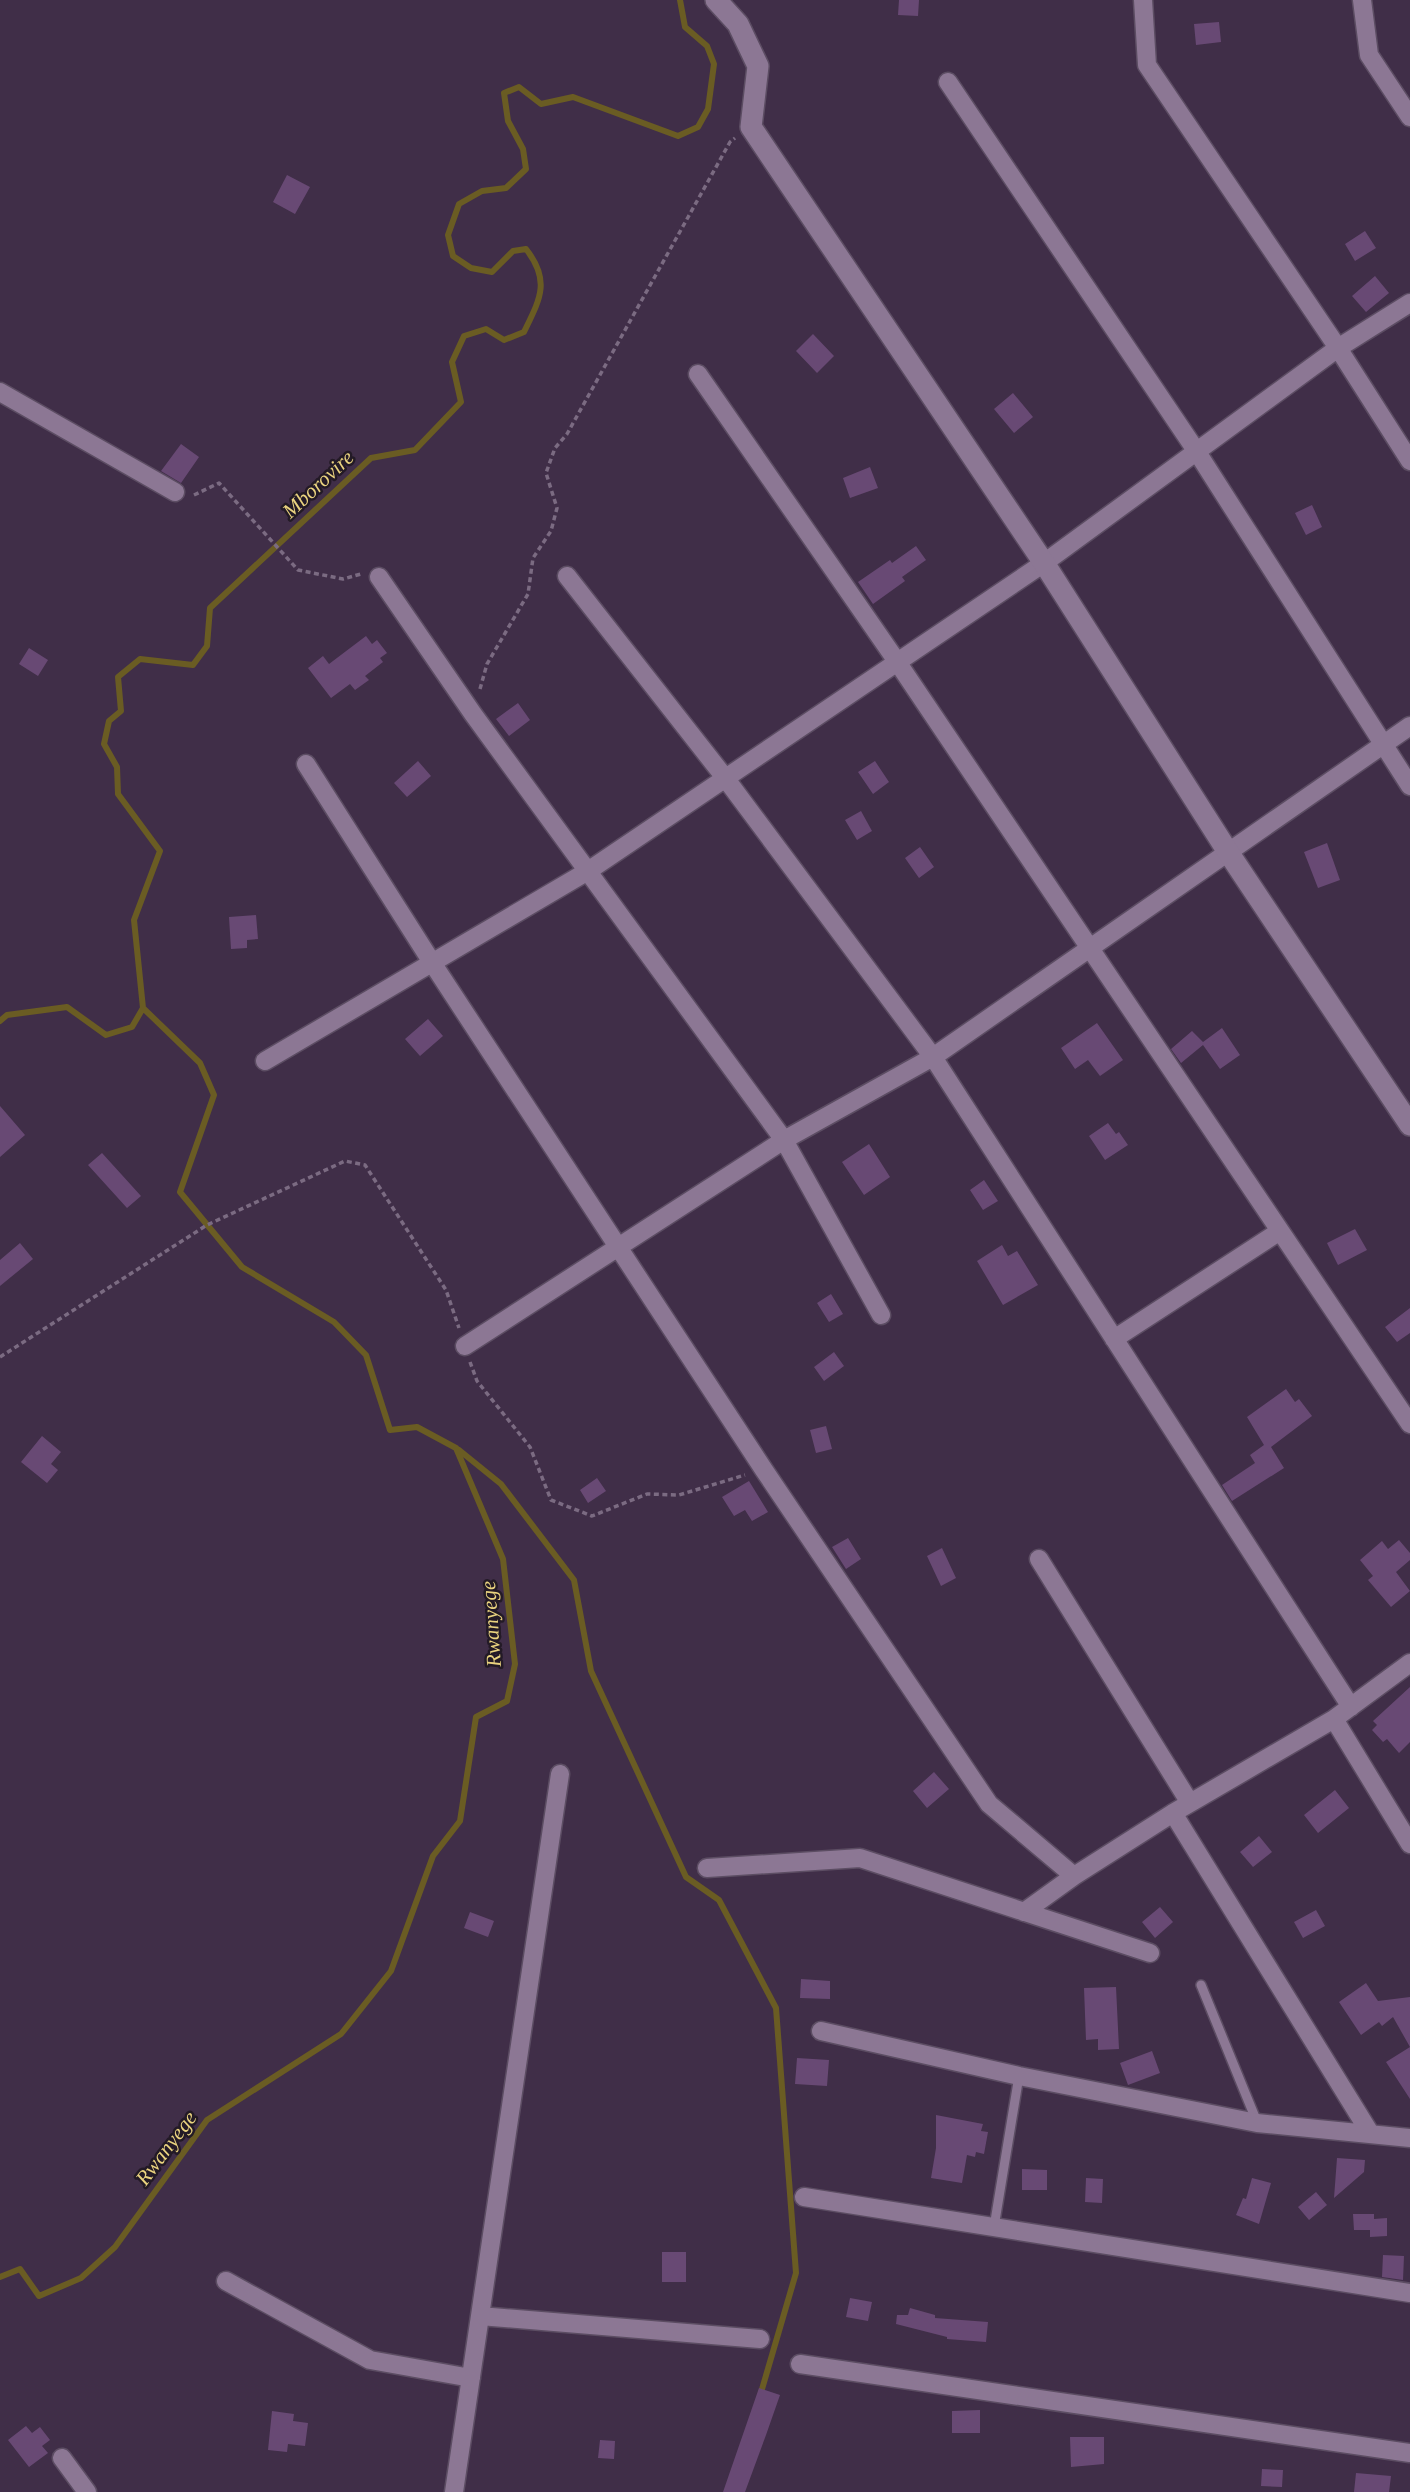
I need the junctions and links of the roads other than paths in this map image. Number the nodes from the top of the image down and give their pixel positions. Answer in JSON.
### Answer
{"nodes":[{"id":1,"x":716,"y":0,"type":"edge"},
{"id":2,"x":1143,"y":0,"type":"edge"},
{"id":3,"x":1363,"y":0,"type":"edge"},
{"id":4,"x":948,"y":82,"type":"dead end"},
{"id":5,"x":1410,"y":117,"type":"edge"},
{"id":6,"x":1410,"y":303,"type":"edge"},
{"id":7,"x":1338,"y":348,"type":"junction"},
{"id":8,"x":698,"y":374,"type":"dead end"},
{"id":9,"x":0,"y":392,"type":"edge"},
{"id":10,"x":1197,"y":452,"type":"junction"},
{"id":11,"x":1410,"y":461,"type":"edge"},
{"id":12,"x":175,"y":492,"type":"road end"},
{"id":13,"x":1044,"y":564,"type":"junction"},
{"id":14,"x":567,"y":576,"type":"dead end"},
{"id":15,"x":379,"y":577,"type":"road end"},
{"id":16,"x":898,"y":663,"type":"junction"},
{"id":17,"x":1410,"y":726,"type":"edge"},
{"id":18,"x":1383,"y":744,"type":"junction"},
{"id":19,"x":306,"y":764,"type":"dead end"},
{"id":20,"x":726,"y":779,"type":"junction"},
{"id":21,"x":1410,"y":786,"type":"edge"},
{"id":22,"x":1228,"y":852,"type":"junction"},
{"id":23,"x":588,"y":872,"type":"junction"},
{"id":24,"x":1091,"y":950,"type":"junction"},
{"id":25,"x":433,"y":964,"type":"junction"},
{"id":26,"x":933,"y":1057,"type":"junction"},
{"id":27,"x":265,"y":1061,"type":"dead end"},
{"id":28,"x":1410,"y":1125,"type":"edge"},
{"id":29,"x":784,"y":1140,"type":"junction"},
{"id":30,"x":1280,"y":1231,"type":"junction"},
{"id":31,"x":618,"y":1246,"type":"junction"},
{"id":32,"x":881,"y":1315,"type":"dead end"},
{"id":33,"x":1114,"y":1339,"type":"junction"},
{"id":34,"x":465,"y":1346,"type":"road end"},
{"id":35,"x":1410,"y":1424,"type":"edge"},
{"id":36,"x":1039,"y":1559,"type":"dead end"},
{"id":37,"x":1410,"y":1663,"type":"edge"},
{"id":38,"x":1350,"y":1707,"type":"junction"},
{"id":39,"x":1334,"y":1719,"type":"junction"},
{"id":40,"x":560,"y":1774,"type":"dead end"},
{"id":41,"x":1190,"y":1803,"type":"junction"},
{"id":42,"x":1173,"y":1813,"type":"junction"},
{"id":43,"x":1410,"y":1844,"type":"edge"},
{"id":44,"x":707,"y":1868,"type":"dead end"},
{"id":45,"x":1074,"y":1876,"type":"junction"},
{"id":46,"x":1024,"y":1912,"type":"junction"},
{"id":47,"x":1150,"y":1953,"type":"dead end"},
{"id":48,"x":1201,"y":1984,"type":"dead end"},
{"id":49,"x":821,"y":2031,"type":"dead end"},
{"id":50,"x":1019,"y":2076,"type":"junction"},
{"id":51,"x":1257,"y":2123,"type":"junction"},
{"id":52,"x":1370,"y":2133,"type":"junction"},
{"id":53,"x":1410,"y":2138,"type":"edge"},
{"id":54,"x":804,"y":2197,"type":"dead end"},
{"id":55,"x":994,"y":2227,"type":"junction"},
{"id":56,"x":226,"y":2281,"type":"dead end"},
{"id":57,"x":1410,"y":2293,"type":"edge"},
{"id":58,"x":480,"y":2316,"type":"junction"},
{"id":59,"x":760,"y":2339,"type":"dead end"},
{"id":60,"x":800,"y":2364,"type":"dead end"},
{"id":61,"x":471,"y":2378,"type":"junction"},
{"id":62,"x":1410,"y":2453,"type":"edge"},
{"id":63,"x":62,"y":2458,"type":"dead end"},
{"id":64,"x":87,"y":2492,"type":"edge"},
{"id":65,"x":454,"y":2492,"type":"edge"}],
"edges":[{"from":1,"to":13,"type":"street"},
{"from":2,"to":7,"type":"street"},
{"from":3,"to":5,"type":"street"},
{"from":4,"to":10,"type":"street"},
{"from":6,"to":7,"type":"street"},
{"from":7,"to":10,"type":"street"},
{"from":7,"to":11,"type":"street"},
{"from":8,"to":16,"type":"street"},
{"from":9,"to":12,"type":"street"},
{"from":10,"to":13,"type":"street"},
{"from":10,"to":18,"type":"street"},
{"from":13,"to":16,"type":"street"},
{"from":13,"to":22,"type":"street"},
{"from":14,"to":20,"type":"street"},
{"from":15,"to":23,"type":"street"},
{"from":16,"to":20,"type":"street"},
{"from":16,"to":24,"type":"street"},
{"from":17,"to":18,"type":"street"},
{"from":18,"to":21,"type":"street"},
{"from":18,"to":22,"type":"street"},
{"from":19,"to":25,"type":"street"},
{"from":20,"to":23,"type":"street"},
{"from":20,"to":26,"type":"street"},
{"from":22,"to":24,"type":"street"},
{"from":22,"to":28,"type":"street"},
{"from":23,"to":25,"type":"street"},
{"from":23,"to":29,"type":"street"},
{"from":24,"to":26,"type":"street"},
{"from":24,"to":30,"type":"street"},
{"from":25,"to":27,"type":"street"},
{"from":25,"to":31,"type":"street"},
{"from":26,"to":29,"type":"street"},
{"from":26,"to":33,"type":"street"},
{"from":29,"to":31,"type":"street"},
{"from":29,"to":32,"type":"street"},
{"from":30,"to":33,"type":"street"},
{"from":30,"to":35,"type":"street"},
{"from":31,"to":34,"type":"street"},
{"from":31,"to":45,"type":"street"},
{"from":33,"to":38,"type":"street"},
{"from":36,"to":41,"type":"street"},
{"from":37,"to":38,"type":"street"},
{"from":38,"to":39,"type":"street"},
{"from":39,"to":41,"type":"street"},
{"from":39,"to":43,"type":"street"},
{"from":40,"to":58,"type":"street"},
{"from":41,"to":42,"type":"street"},
{"from":42,"to":45,"type":"street"},
{"from":42,"to":52,"type":"street"},
{"from":44,"to":46,"type":"street"},
{"from":45,"to":46,"type":"street"},
{"from":46,"to":47,"type":"street"},
{"from":48,"to":51,"type":"lane"},
{"from":49,"to":50,"type":"street"},
{"from":50,"to":51,"type":"street"},
{"from":50,"to":55,"type":"lane"},
{"from":51,"to":52,"type":"street"},
{"from":52,"to":53,"type":"street"},
{"from":54,"to":55,"type":"street"},
{"from":55,"to":57,"type":"street"},
{"from":56,"to":61,"type":"street"},
{"from":58,"to":59,"type":"street"},
{"from":58,"to":61,"type":"street"},
{"from":60,"to":62,"type":"street"},
{"from":61,"to":65,"type":"street"},
{"from":63,"to":64,"type":"street"}]}
